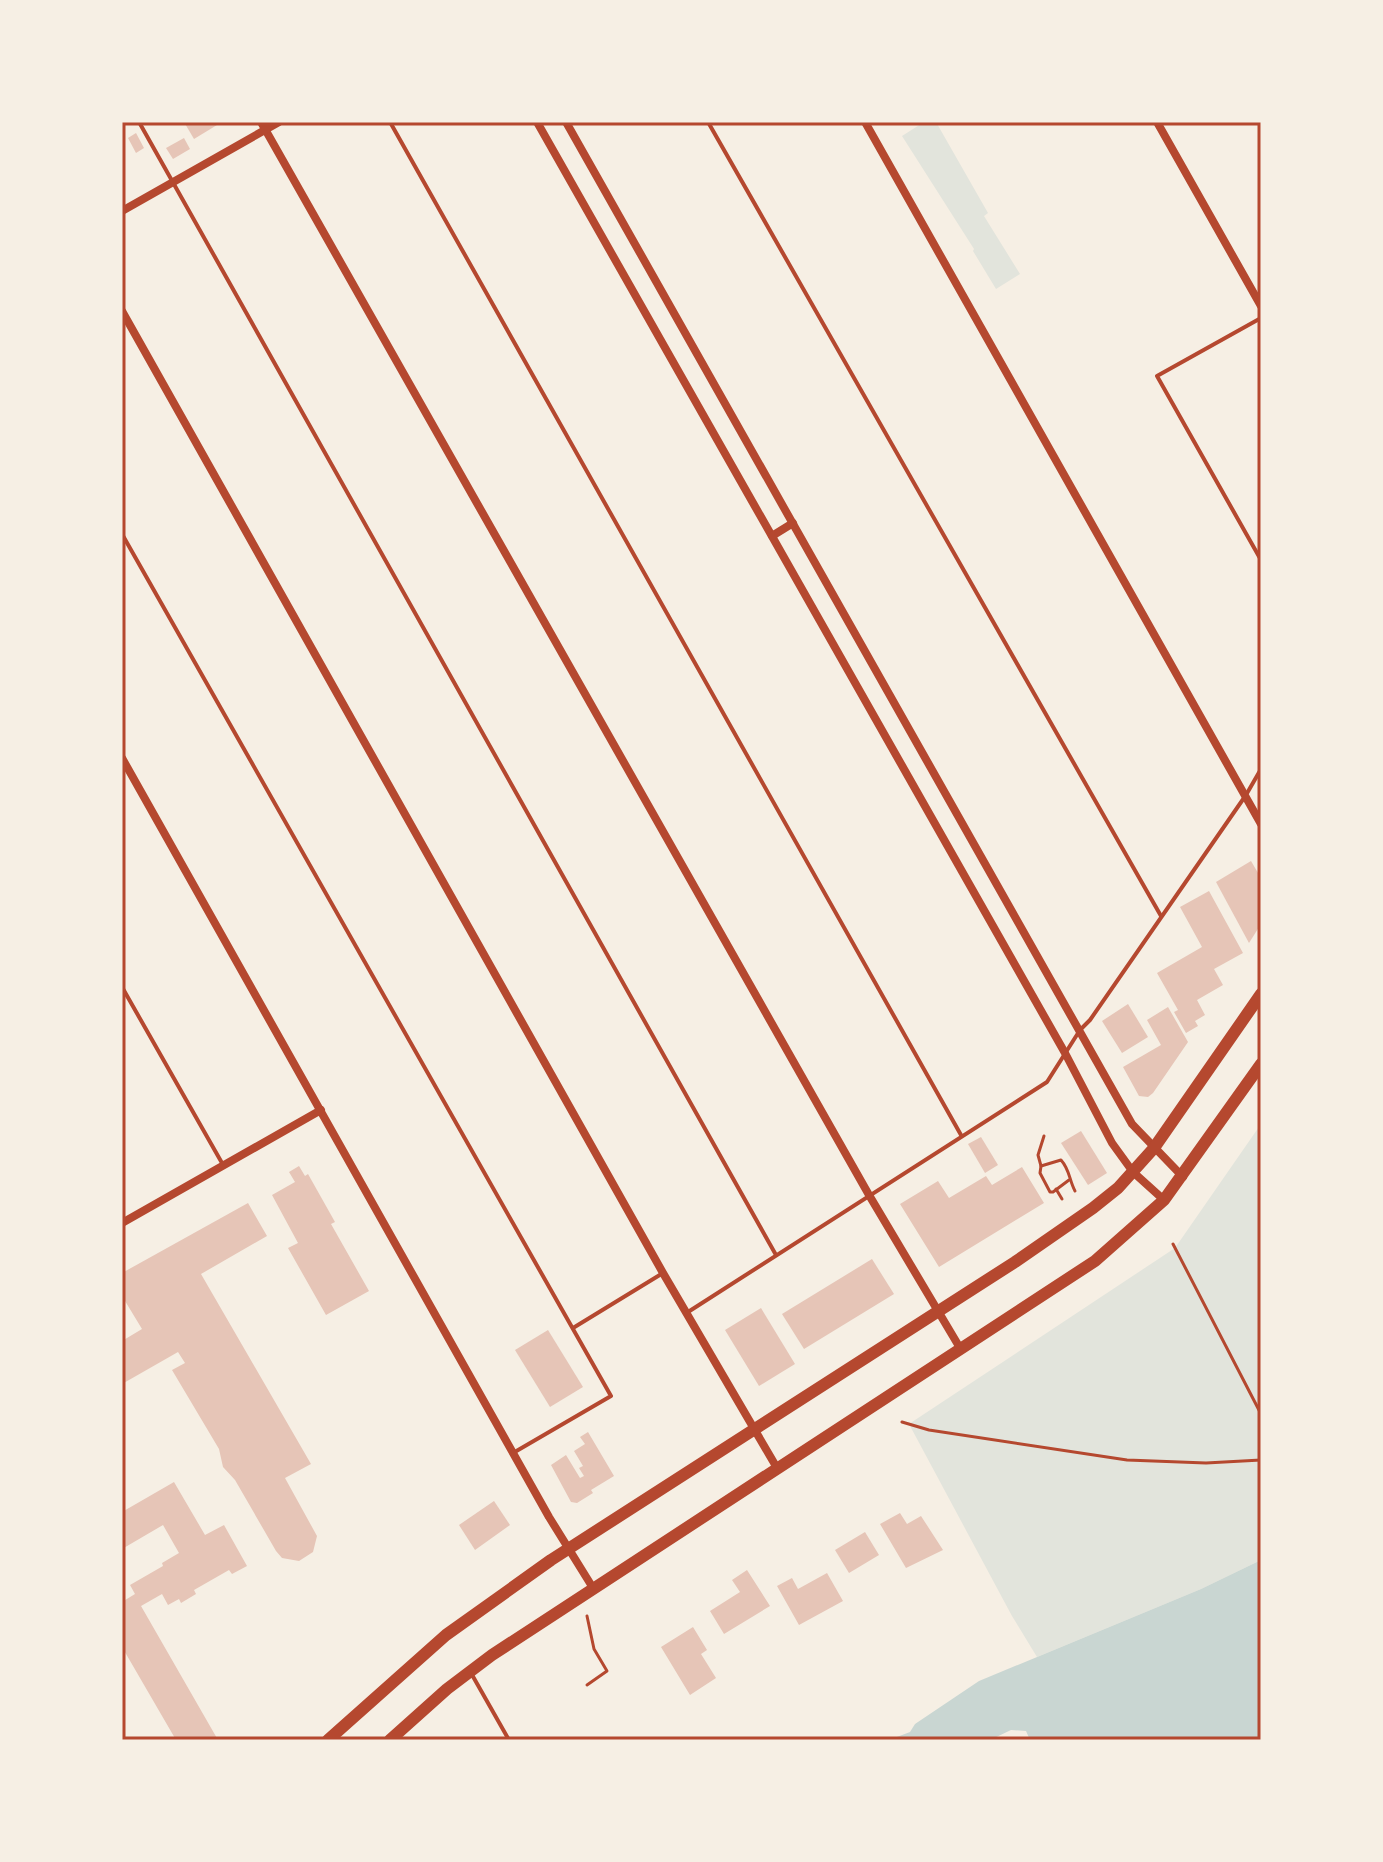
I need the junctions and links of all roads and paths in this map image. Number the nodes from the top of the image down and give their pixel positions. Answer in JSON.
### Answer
{"nodes":[{"id":1,"x":139,"y":122,"type":"edge"},
{"id":2,"x":279,"y":122,"type":"edge"},
{"id":3,"x":390,"y":122,"type":"edge"},
{"id":4,"x":537,"y":122,"type":"edge"},
{"id":5,"x":566,"y":122,"type":"edge"},
{"id":6,"x":708,"y":122,"type":"edge"},
{"id":7,"x":865,"y":122,"type":"edge"},
{"id":8,"x":1157,"y":122,"type":"edge"},
{"id":9,"x":263,"y":126,"type":"edge"},
{"id":10,"x":172,"y":183,"type":"junction"},
{"id":11,"x":122,"y":211,"type":"edge"},
{"id":12,"x":1261,"y":306,"type":"edge"},
{"id":13,"x":122,"y":311,"type":"edge"},
{"id":14,"x":1261,"y":318,"type":"edge"},
{"id":15,"x":793,"y":523,"type":"junction"},
{"id":16,"x":122,"y":534,"type":"edge"},
{"id":17,"x":772,"y":536,"type":"junction"},
{"id":18,"x":1261,"y":560,"type":"edge"},
{"id":19,"x":122,"y":758,"type":"edge"},
{"id":20,"x":1261,"y":769,"type":"edge"},
{"id":21,"x":1246,"y":795,"type":"junction"},
{"id":22,"x":1261,"y":824,"type":"edge"},
{"id":23,"x":1161,"y":916,"type":"junction"},
{"id":24,"x":122,"y":987,"type":"edge"},
{"id":25,"x":1261,"y":994,"type":"edge"},
{"id":26,"x":1080,"y":1030,"type":"junction"},
{"id":27,"x":1065,"y":1053,"type":"junction"},
{"id":28,"x":1261,"y":1064,"type":"edge"},
{"id":29,"x":321,"y":1110,"type":"junction"},
{"id":30,"x":961,"y":1135,"type":"junction"},
{"id":31,"x":1044,"y":1136,"type":"dead end"},
{"id":32,"x":1154,"y":1148,"type":"junction"},
{"id":33,"x":223,"y":1166,"type":"junction"},
{"id":34,"x":1041,"y":1166,"type":"junction"},
{"id":35,"x":1133,"y":1172,"type":"junction"},
{"id":36,"x":1183,"y":1177,"type":"junction"},
{"id":37,"x":1069,"y":1180,"type":"junction"},
{"id":38,"x":1056,"y":1189,"type":"junction"},
{"id":39,"x":1075,"y":1191,"type":"dead end"},
{"id":40,"x":869,"y":1195,"type":"junction"},
{"id":41,"x":1062,"y":1199,"type":"dead end"},
{"id":42,"x":1164,"y":1200,"type":"junction"},
{"id":43,"x":122,"y":1223,"type":"edge"},
{"id":44,"x":1173,"y":1244,"type":"dead end"},
{"id":45,"x":776,"y":1255,"type":"junction"},
{"id":46,"x":663,"y":1273,"type":"junction"},
{"id":47,"x":937,"y":1311,"type":"junction"},
{"id":48,"x":686,"y":1313,"type":"junction"},
{"id":49,"x":573,"y":1328,"type":"junction"},
{"id":50,"x":960,"y":1348,"type":"junction"},
{"id":51,"x":1261,"y":1414,"type":"edge"},
{"id":52,"x":902,"y":1422,"type":"dead end"},
{"id":53,"x":754,"y":1430,"type":"junction"},
{"id":54,"x":513,"y":1453,"type":"junction"},
{"id":55,"x":1261,"y":1460,"type":"edge"},
{"id":56,"x":777,"y":1468,"type":"junction"},
{"id":57,"x":568,"y":1549,"type":"junction"},
{"id":58,"x":593,"y":1588,"type":"junction"},
{"id":59,"x":587,"y":1616,"type":"dead end"},
{"id":60,"x":470,"y":1671,"type":"junction"},
{"id":61,"x":587,"y":1685,"type":"dead end"},
{"id":62,"x":328,"y":1740,"type":"edge"},
{"id":63,"x":390,"y":1740,"type":"edge"},
{"id":64,"x":509,"y":1740,"type":"edge"}],
"edges":[{"from":1,"to":10,"type":"lane"},
{"from":2,"to":9,"type":"street"},
{"from":3,"to":30,"type":"lane"},
{"from":4,"to":17,"type":"street"},
{"from":5,"to":15,"type":"street"},
{"from":6,"to":23,"type":"lane"},
{"from":7,"to":21,"type":"street"},
{"from":8,"to":12,"type":"street"},
{"from":9,"to":10,"type":"street"},
{"from":9,"to":40,"type":"street"},
{"from":10,"to":11,"type":"street"},
{"from":10,"to":45,"type":"lane"},
{"from":13,"to":46,"type":"street"},
{"from":14,"to":18,"type":"lane"},
{"from":15,"to":17,"type":"street"},
{"from":15,"to":26,"type":"street"},
{"from":16,"to":49,"type":"lane"},
{"from":17,"to":27,"type":"street"},
{"from":19,"to":29,"type":"street"},
{"from":20,"to":21,"type":"lane"},
{"from":21,"to":22,"type":"street"},
{"from":21,"to":23,"type":"lane"},
{"from":23,"to":26,"type":"lane"},
{"from":24,"to":33,"type":"lane"},
{"from":25,"to":32,"type":"highway"},
{"from":26,"to":27,"type":"lane"},
{"from":26,"to":32,"type":"street"},
{"from":27,"to":30,"type":"lane"},
{"from":27,"to":35,"type":"street"},
{"from":28,"to":36,"type":"highway"},
{"from":29,"to":33,"type":"street"},
{"from":29,"to":54,"type":"street"},
{"from":30,"to":40,"type":"lane"},
{"from":31,"to":34,"type":"path"},
{"from":32,"to":35,"type":"highway"},
{"from":32,"to":36,"type":"street"},
{"from":33,"to":43,"type":"street"},
{"from":34,"to":37,"type":"path"},
{"from":34,"to":38,"type":"path"},
{"from":35,"to":42,"type":"street"},
{"from":35,"to":47,"type":"highway"},
{"from":36,"to":42,"type":"highway"},
{"from":37,"to":38,"type":"path"},
{"from":37,"to":39,"type":"path"},
{"from":38,"to":41,"type":"path"},
{"from":40,"to":45,"type":"lane"},
{"from":40,"to":47,"type":"street"},
{"from":42,"to":50,"type":"highway"},
{"from":44,"to":51,"type":"path"},
{"from":45,"to":48,"type":"lane"},
{"from":46,"to":48,"type":"street"},
{"from":46,"to":49,"type":"lane"},
{"from":47,"to":50,"type":"street"},
{"from":47,"to":53,"type":"highway"},
{"from":48,"to":53,"type":"street"},
{"from":49,"to":54,"type":"lane"},
{"from":50,"to":56,"type":"highway"},
{"from":52,"to":55,"type":"path"},
{"from":53,"to":56,"type":"street"},
{"from":53,"to":57,"type":"highway"},
{"from":54,"to":57,"type":"street"},
{"from":56,"to":58,"type":"highway"},
{"from":57,"to":58,"type":"street"},
{"from":57,"to":62,"type":"highway"},
{"from":58,"to":60,"type":"highway"},
{"from":59,"to":61,"type":"path"},
{"from":60,"to":63,"type":"highway"},
{"from":60,"to":64,"type":"lane"}]}
